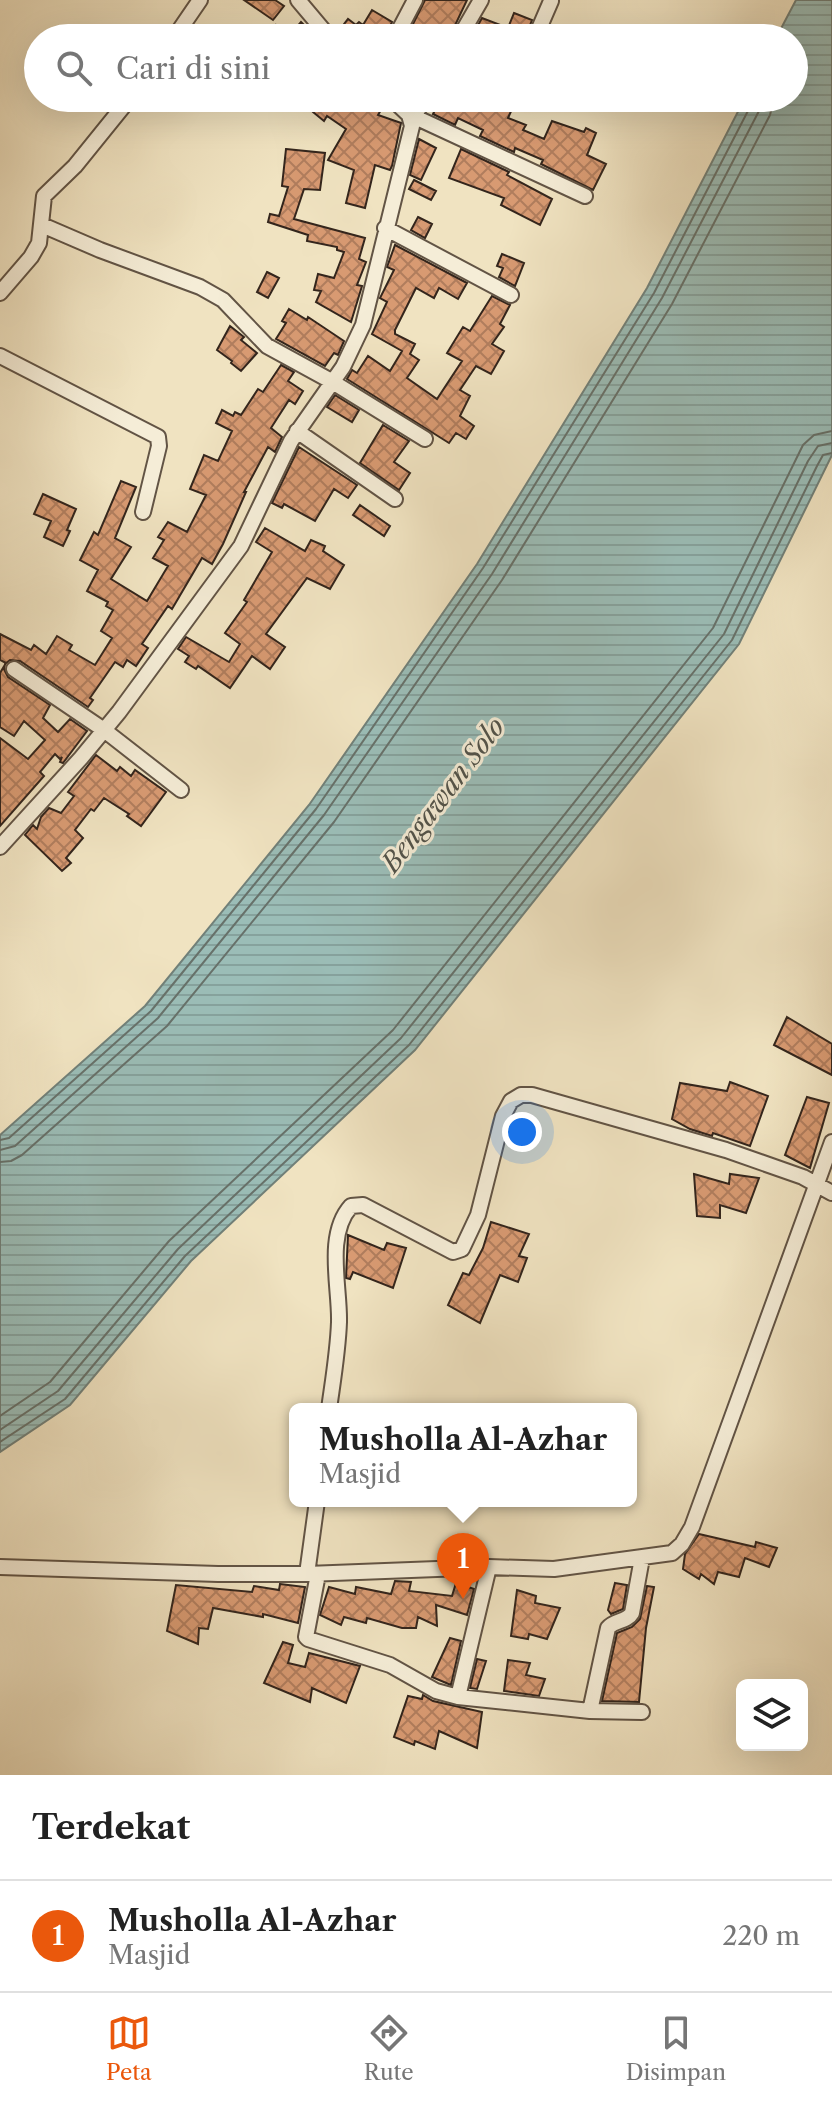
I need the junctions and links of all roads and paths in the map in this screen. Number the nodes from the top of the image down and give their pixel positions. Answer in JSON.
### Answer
{"nodes":[{"id":1,"x":200,"y":0,"type":"edge"},
{"id":2,"x":298,"y":0,"type":"edge"},
{"id":3,"x":415,"y":0,"type":"edge"},
{"id":4,"x":481,"y":0,"type":"edge"},
{"id":5,"x":551,"y":1,"type":"edge"},
{"id":6,"x":184,"y":24,"type":"edge"},
{"id":7,"x":318,"y":24,"type":"edge"},
{"id":8,"x":402,"y":24,"type":"edge"},
{"id":9,"x":467,"y":24,"type":"edge"},
{"id":10,"x":541,"y":24,"type":"edge"},
{"id":11,"x":119,"y":112,"type":"edge"},
{"id":12,"x":407,"y":112,"type":"edge"},
{"id":13,"x":417,"y":112,"type":"edge"},
{"id":14,"x":414,"y":118,"type":"junction"},
{"id":15,"x":585,"y":196,"type":"dead end"},
{"id":16,"x":42,"y":225,"type":"junction"},
{"id":17,"x":385,"y":228,"type":"junction"},
{"id":18,"x":0,"y":293,"type":"edge"},
{"id":19,"x":511,"y":295,"type":"dead end"},
{"id":20,"x":0,"y":356,"type":"edge"},
{"id":21,"x":331,"y":381,"type":"junction"},
{"id":22,"x":297,"y":431,"type":"junction"},
{"id":23,"x":425,"y":439,"type":"dead end"},
{"id":24,"x":395,"y":499,"type":"dead end"},
{"id":25,"x":143,"y":512,"type":"dead end"},
{"id":26,"x":14,"y":669,"type":"dead end"},
{"id":27,"x":104,"y":730,"type":"junction"},
{"id":28,"x":181,"y":790,"type":"dead end"},
{"id":29,"x":0,"y":847,"type":"edge"},
{"id":30,"x":832,"y":1142,"type":"edge"},
{"id":31,"x":816,"y":1183,"type":"junction"},
{"id":32,"x":832,"y":1193,"type":"edge"},
{"id":33,"x":330,"y":1403,"type":"edge"},
{"id":34,"x":317,"y":1507,"type":"edge"},
{"id":35,"x":642,"y":1558,"type":"junction"},
{"id":36,"x":0,"y":1567,"type":"edge"},
{"id":37,"x":489,"y":1567,"type":"junction"},
{"id":38,"x":312,"y":1574,"type":"junction"},
{"id":39,"x":458,"y":1697,"type":"junction"},
{"id":40,"x":590,"y":1711,"type":"junction"},
{"id":41,"x":642,"y":1712,"type":"dead end"}],
"edges":[{"from":1,"to":6,"type":"street"},
{"from":2,"to":7,"type":"street"},
{"from":3,"to":8,"type":"street"},
{"from":4,"to":9,"type":"street"},
{"from":5,"to":10,"type":"street"},
{"from":11,"to":16,"type":"street"},
{"from":12,"to":14,"type":"street"},
{"from":13,"to":14,"type":"street"},
{"from":14,"to":15,"type":"street"},
{"from":14,"to":17,"type":"street"},
{"from":16,"to":18,"type":"street"},
{"from":16,"to":21,"type":"street"},
{"from":17,"to":19,"type":"street"},
{"from":17,"to":21,"type":"street"},
{"from":20,"to":25,"type":"street"},
{"from":21,"to":22,"type":"street"},
{"from":21,"to":23,"type":"street"},
{"from":22,"to":24,"type":"street"},
{"from":22,"to":27,"type":"street"},
{"from":26,"to":27,"type":"street"},
{"from":27,"to":28,"type":"street"},
{"from":27,"to":29,"type":"street"},
{"from":30,"to":31,"type":"street"},
{"from":31,"to":32,"type":"street"},
{"from":31,"to":33,"type":"street"},
{"from":31,"to":35,"type":"street"},
{"from":34,"to":38,"type":"street"},
{"from":35,"to":37,"type":"street"},
{"from":35,"to":40,"type":"street"},
{"from":36,"to":38,"type":"street"},
{"from":37,"to":38,"type":"street"},
{"from":37,"to":39,"type":"street"},
{"from":38,"to":39,"type":"street"},
{"from":39,"to":40,"type":"street"},
{"from":40,"to":41,"type":"street"}]}
